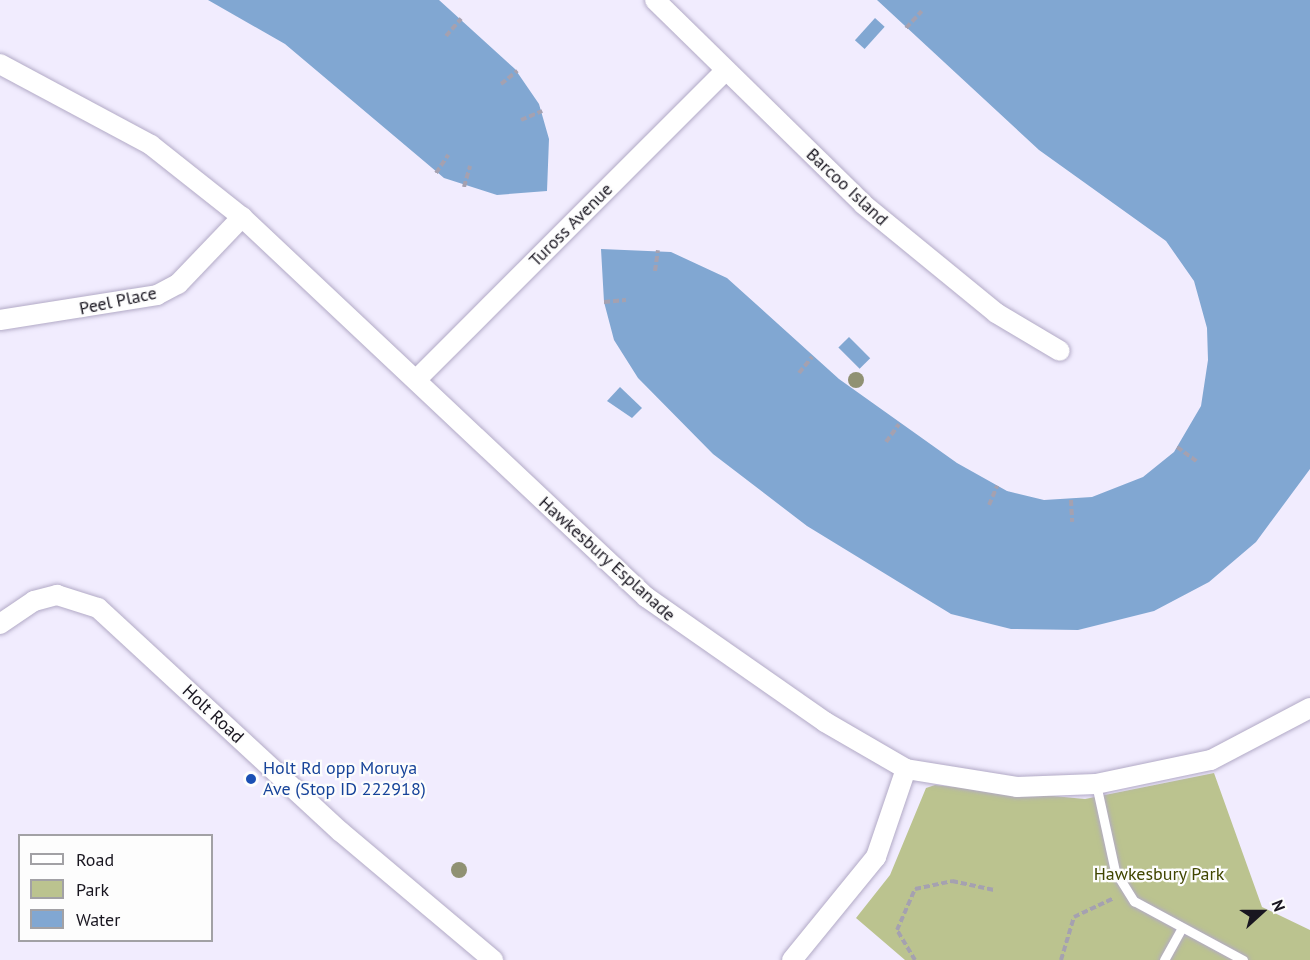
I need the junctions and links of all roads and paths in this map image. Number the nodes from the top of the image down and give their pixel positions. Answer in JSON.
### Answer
{"nodes":[{"id":1,"x":654,"y":0,"type":"edge"},
{"id":2,"x":922,"y":11,"type":"dead end"},
{"id":3,"x":461,"y":19,"type":"dead end"},
{"id":4,"x":906,"y":28,"type":"dead end"},
{"id":5,"x":446,"y":36,"type":"dead end"},
{"id":6,"x":0,"y":64,"type":"edge"},
{"id":7,"x":516,"y":71,"type":"dead end"},
{"id":8,"x":725,"y":71,"type":"junction"},
{"id":9,"x":501,"y":84,"type":"dead end"},
{"id":10,"x":542,"y":111,"type":"dead end"},
{"id":11,"x":521,"y":120,"type":"dead end"},
{"id":12,"x":448,"y":155,"type":"dead end"},
{"id":13,"x":470,"y":166,"type":"dead end"},
{"id":14,"x":436,"y":173,"type":"dead end"},
{"id":15,"x":464,"y":188,"type":"dead end"},
{"id":16,"x":242,"y":217,"type":"junction"},
{"id":17,"x":658,"y":250,"type":"dead end"},
{"id":18,"x":655,"y":271,"type":"dead end"},
{"id":19,"x":626,"y":300,"type":"dead end"},
{"id":20,"x":604,"y":302,"type":"dead end"},
{"id":21,"x":0,"y":320,"type":"edge"},
{"id":22,"x":1060,"y":351,"type":"dead end"},
{"id":23,"x":812,"y":357,"type":"dead end"},
{"id":24,"x":799,"y":373,"type":"dead end"},
{"id":25,"x":417,"y":379,"type":"junction"},
{"id":26,"x":899,"y":424,"type":"dead end"},
{"id":27,"x":886,"y":442,"type":"dead end"},
{"id":28,"x":1178,"y":447,"type":"dead end"},
{"id":29,"x":1196,"y":461,"type":"dead end"},
{"id":30,"x":997,"y":486,"type":"dead end"},
{"id":31,"x":1071,"y":500,"type":"dead end"},
{"id":32,"x":990,"y":505,"type":"dead end"},
{"id":33,"x":1072,"y":522,"type":"dead end"},
{"id":34,"x":0,"y":624,"type":"edge"},
{"id":35,"x":1310,"y":708,"type":"edge"},
{"id":36,"x":906,"y":769,"type":"junction"},
{"id":37,"x":1096,"y":784,"type":"junction"},
{"id":38,"x":994,"y":890,"type":"dead end"},
{"id":39,"x":1128,"y":891,"type":"junction"},
{"id":40,"x":1182,"y":928,"type":"junction"},
{"id":41,"x":493,"y":960,"type":"edge"},
{"id":42,"x":792,"y":960,"type":"edge"},
{"id":43,"x":915,"y":960,"type":"edge"},
{"id":44,"x":1060,"y":960,"type":"edge"},
{"id":45,"x":1164,"y":960,"type":"edge"},
{"id":46,"x":1243,"y":960,"type":"edge"}],
"edges":[{"from":1,"to":8,"type":"street","name":"Barcoo Island"},
{"from":2,"to":4,"type":"path"},
{"from":3,"to":5,"type":"path"},
{"from":6,"to":16,"type":"street","name":"Hawkesbury Esplanade"},
{"from":7,"to":9,"type":"path"},
{"from":8,"to":22,"type":"street","name":"Barcoo Island"},
{"from":8,"to":25,"type":"street","name":"Tuross Avenue"},
{"from":10,"to":11,"type":"path"},
{"from":12,"to":14,"type":"path"},
{"from":13,"to":15,"type":"path"},
{"from":16,"to":21,"type":"street","name":"Peel Place"},
{"from":16,"to":25,"type":"street","name":"Hawkesbury Esplanade"},
{"from":17,"to":18,"type":"path"},
{"from":19,"to":20,"type":"path"},
{"from":23,"to":24,"type":"path"},
{"from":25,"to":36,"type":"street","name":"Hawkesbury Esplanade"},
{"from":26,"to":27,"type":"path"},
{"from":28,"to":29,"type":"path"},
{"from":30,"to":32,"type":"path"},
{"from":31,"to":33,"type":"path"},
{"from":34,"to":41,"type":"street","name":"Holt Road"},
{"from":35,"to":37,"type":"street","name":"Hawkesbury Esplanade"},
{"from":36,"to":37,"type":"street","name":"Hawkesbury Esplanade"},
{"from":36,"to":42,"type":"street"},
{"from":37,"to":39,"type":"lane"},
{"from":38,"to":43,"type":"path"},
{"from":39,"to":40,"type":"lane"},
{"from":39,"to":44,"type":"path"},
{"from":40,"to":45,"type":"lane"},
{"from":40,"to":46,"type":"lane"}]}
